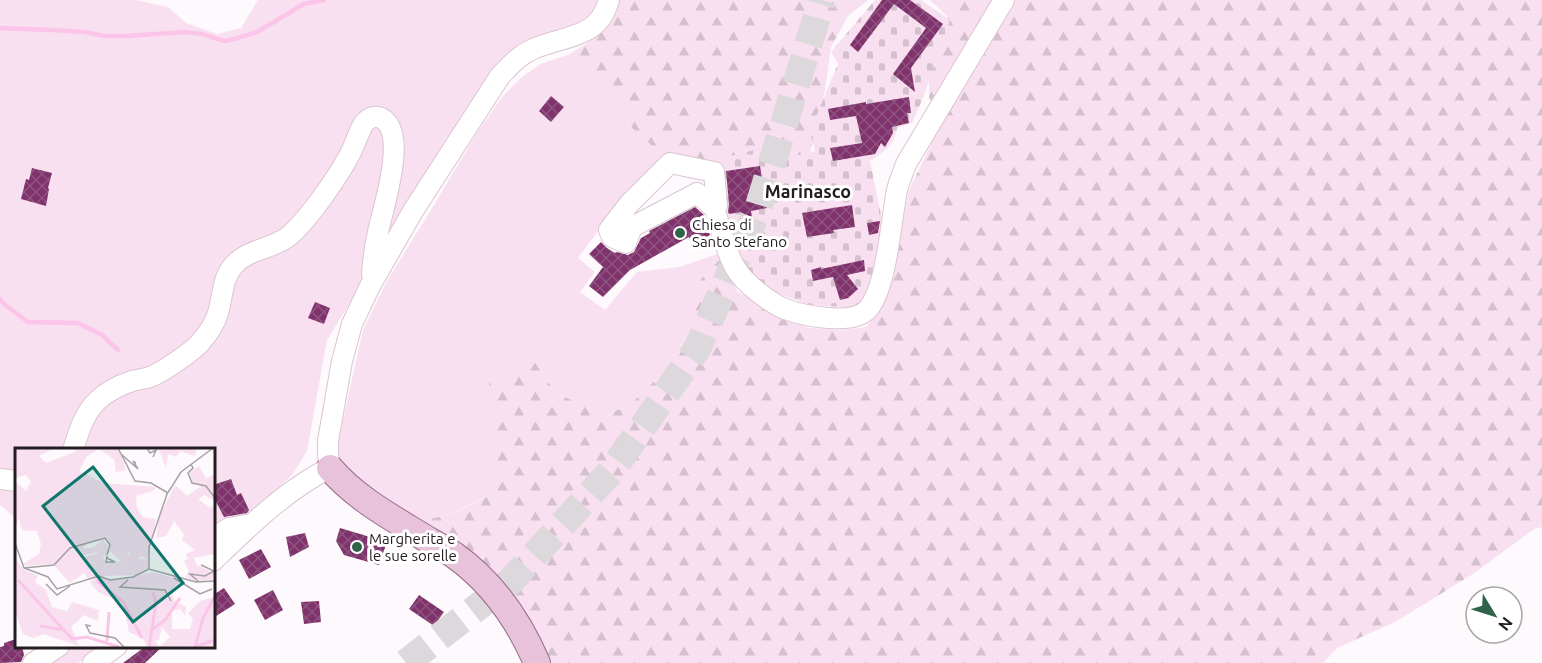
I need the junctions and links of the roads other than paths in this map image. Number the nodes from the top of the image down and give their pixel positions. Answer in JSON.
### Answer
{"nodes":[{"id":1,"x":609,"y":0,"type":"edge"},
{"id":2,"x":1004,"y":0,"type":"edge"},
{"id":3,"x":717,"y":209,"type":"junction"},
{"id":4,"x":370,"y":286,"type":"junction"},
{"id":5,"x":74,"y":448,"type":"edge"},
{"id":6,"x":330,"y":468,"type":"junction"},
{"id":7,"x":0,"y":479,"type":"edge"},
{"id":8,"x":15,"y":480,"type":"edge"},
{"id":9,"x":254,"y":523,"type":"junction"},
{"id":10,"x":214,"y":537,"type":"edge"},
{"id":11,"x":214,"y":560,"type":"edge"},
{"id":12,"x":56,"y":648,"type":"edge"},
{"id":13,"x":114,"y":648,"type":"edge"},
{"id":14,"x":33,"y":663,"type":"edge"},
{"id":15,"x":93,"y":663,"type":"edge"},
{"id":16,"x":537,"y":663,"type":"edge"}],
"edges":[{"from":1,"to":4,"type":"street"},
{"from":2,"to":3,"type":"street"},
{"from":3,"to":3,"type":"street"},
{"from":4,"to":5,"type":"street"},
{"from":4,"to":6,"type":"street"},
{"from":6,"to":9,"type":"street"},
{"from":6,"to":16,"type":"main road"},
{"from":7,"to":8,"type":"street"},
{"from":9,"to":10,"type":"street"},
{"from":9,"to":11,"type":"street"},
{"from":12,"to":14,"type":"street"},
{"from":13,"to":15,"type":"street"}]}
